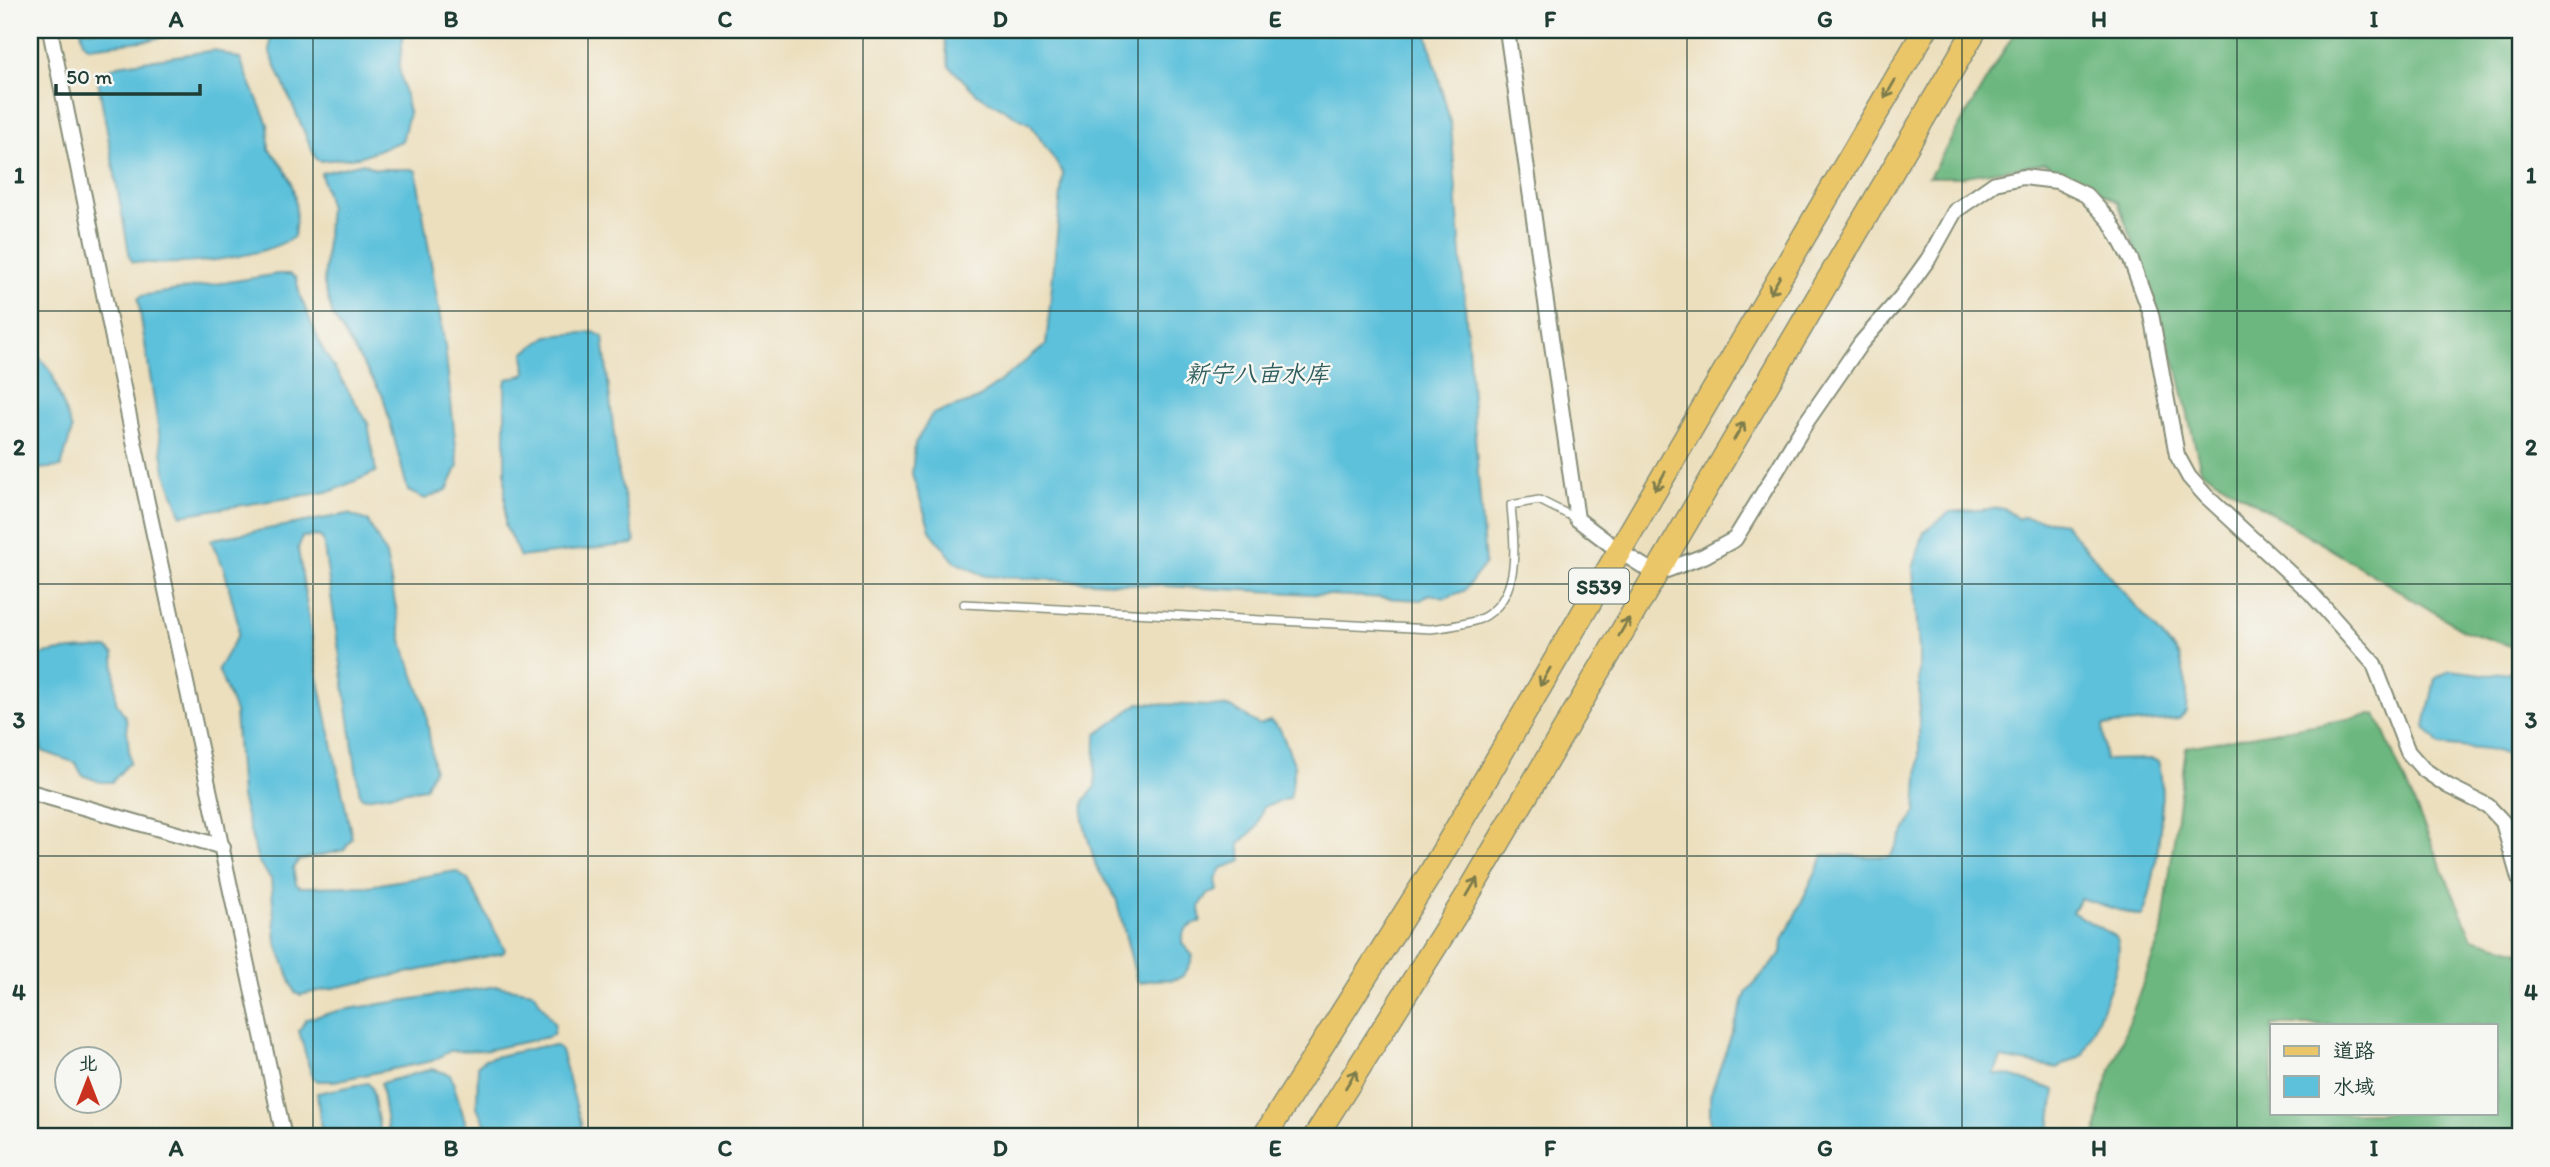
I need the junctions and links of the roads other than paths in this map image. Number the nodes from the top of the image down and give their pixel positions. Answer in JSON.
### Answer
{"nodes":[{"id":1,"x":50,"y":30,"type":"edge"},
{"id":2,"x":1507,"y":30,"type":"edge"},
{"id":3,"x":1925,"y":30,"type":"edge"},
{"id":4,"x":1975,"y":30,"type":"edge"},
{"id":5,"x":1577,"y":519,"type":"junction"},
{"id":6,"x":1619,"y":551,"type":"junction"},
{"id":7,"x":1656,"y":573,"type":"junction"},
{"id":8,"x":964,"y":604,"type":"dead end"},
{"id":9,"x":30,"y":792,"type":"edge"},
{"id":10,"x":223,"y":847,"type":"junction"},
{"id":11,"x":2520,"y":881,"type":"edge"},
{"id":12,"x":284,"y":1137,"type":"edge"},
{"id":13,"x":1264,"y":1137,"type":"edge"},
{"id":14,"x":1315,"y":1137,"type":"edge"}],
"edges":[{"from":1,"to":10,"type":"street"},
{"from":2,"to":5,"type":"street"},
{"from":3,"to":6,"type":"main road","number":"S539","one_way":true},
{"from":7,"to":4,"type":"main road","number":"S539","one_way":true},
{"from":5,"to":6,"type":"street"},
{"from":5,"to":8,"type":"lane"},
{"from":6,"to":7,"type":"street"},
{"from":6,"to":13,"type":"main road","number":"S539","one_way":true},
{"from":7,"to":11,"type":"street"},
{"from":14,"to":7,"type":"main road","number":"S539","one_way":true},
{"from":9,"to":10,"type":"street"},
{"from":10,"to":12,"type":"street"}]}
